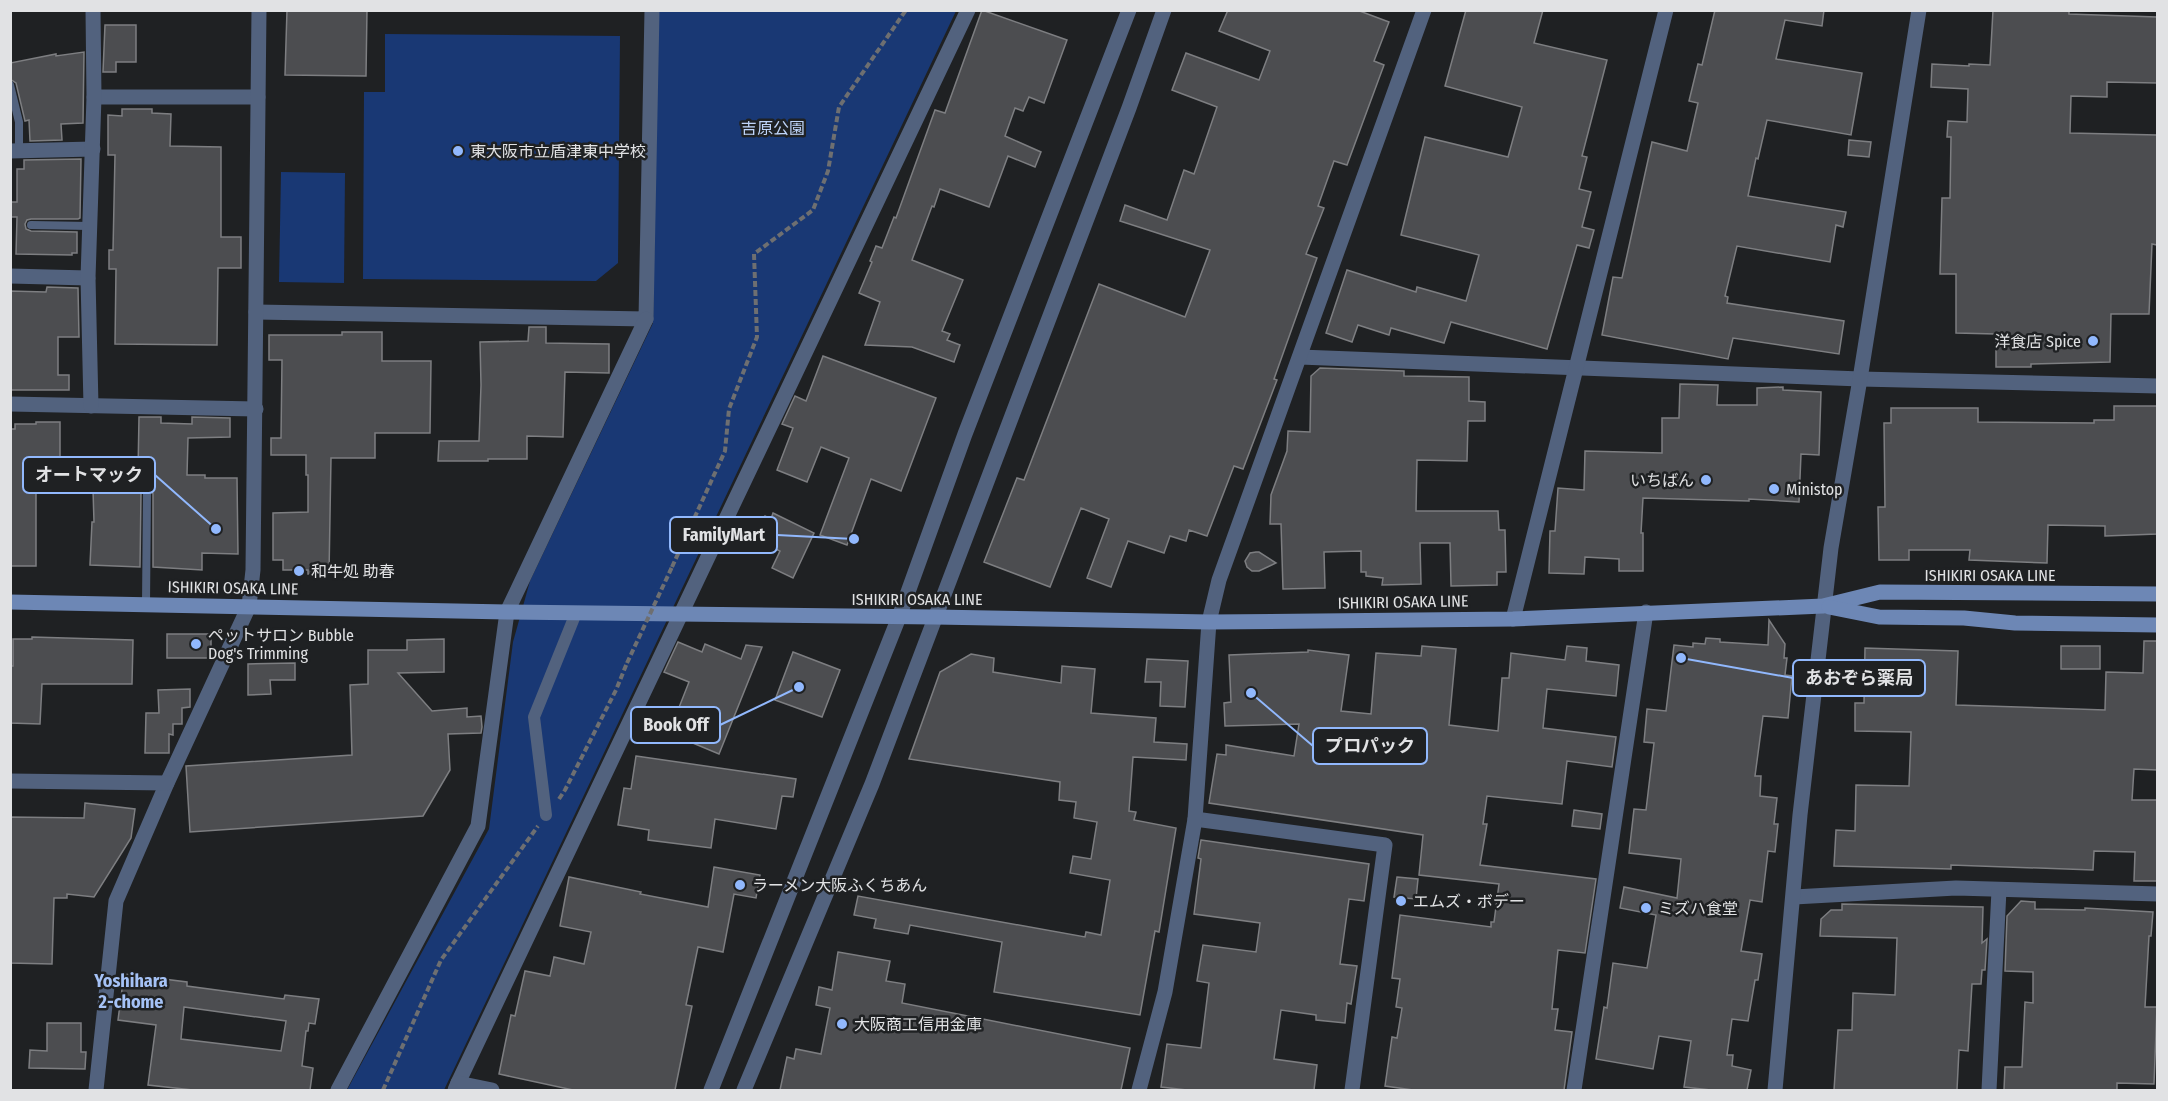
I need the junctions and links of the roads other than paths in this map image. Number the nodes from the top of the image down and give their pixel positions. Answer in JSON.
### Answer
{"nodes":[{"id":1,"x":93,"y":10,"type":"edge"},
{"id":2,"x":259,"y":10,"type":"edge"},
{"id":3,"x":652,"y":10,"type":"edge"},
{"id":4,"x":968,"y":10,"type":"edge"},
{"id":5,"x":1129,"y":10,"type":"edge"},
{"id":6,"x":1164,"y":10,"type":"edge"},
{"id":7,"x":1424,"y":10,"type":"edge"},
{"id":8,"x":1666,"y":10,"type":"edge"},
{"id":9,"x":1919,"y":10,"type":"edge"},
{"id":10,"x":10,"y":85,"type":"edge"},
{"id":11,"x":94,"y":96,"type":"junction"},
{"id":12,"x":258,"y":97,"type":"junction"},
{"id":13,"x":93,"y":149,"type":"junction"},
{"id":14,"x":15,"y":151,"type":"edge"},
{"id":15,"x":31,"y":225,"type":"dead end"},
{"id":16,"x":90,"y":226,"type":"junction"},
{"id":17,"x":10,"y":276,"type":"edge"},
{"id":18,"x":88,"y":278,"type":"junction"},
{"id":19,"x":256,"y":312,"type":"junction"},
{"id":20,"x":646,"y":319,"type":"junction"},
{"id":21,"x":1300,"y":357,"type":"junction"},
{"id":22,"x":1576,"y":369,"type":"junction"},
{"id":23,"x":1860,"y":379,"type":"junction"},
{"id":24,"x":2157,"y":386,"type":"edge"},
{"id":25,"x":10,"y":404,"type":"edge"},
{"id":26,"x":91,"y":406,"type":"junction"},
{"id":27,"x":256,"y":409,"type":"junction"},
{"id":28,"x":147,"y":494,"type":"dead end"},
{"id":29,"x":2157,"y":594,"type":"edge"},
{"id":30,"x":10,"y":602,"type":"edge"},
{"id":31,"x":146,"y":604,"type":"junction"},
{"id":32,"x":249,"y":606,"type":"junction"},
{"id":33,"x":1823,"y":606,"type":"junction"},
{"id":34,"x":507,"y":612,"type":"junction"},
{"id":35,"x":1646,"y":612,"type":"junction"},
{"id":36,"x":576,"y":613,"type":"junction"},
{"id":37,"x":681,"y":614,"type":"junction"},
{"id":38,"x":899,"y":617,"type":"junction"},
{"id":39,"x":935,"y":617,"type":"junction"},
{"id":40,"x":1513,"y":619,"type":"junction"},
{"id":41,"x":1209,"y":622,"type":"junction"},
{"id":42,"x":2157,"y":625,"type":"edge"},
{"id":43,"x":10,"y":781,"type":"edge"},
{"id":44,"x":167,"y":783,"type":"junction"},
{"id":45,"x":546,"y":815,"type":"road end"},
{"id":46,"x":1196,"y":819,"type":"junction"},
{"id":47,"x":1999,"y":890,"type":"junction"},
{"id":48,"x":2157,"y":894,"type":"edge"},
{"id":49,"x":1794,"y":897,"type":"junction"},
{"id":50,"x":456,"y":1087,"type":"edge"},
{"id":51,"x":90,"y":1090,"type":"edge"},
{"id":52,"x":98,"y":1090,"type":"edge"},
{"id":53,"x":338,"y":1090,"type":"edge"},
{"id":54,"x":492,"y":1090,"type":"edge"},
{"id":55,"x":711,"y":1090,"type":"edge"},
{"id":56,"x":744,"y":1090,"type":"edge"},
{"id":57,"x":1139,"y":1090,"type":"edge"},
{"id":58,"x":1352,"y":1090,"type":"edge"},
{"id":59,"x":1574,"y":1090,"type":"edge"},
{"id":60,"x":1775,"y":1090,"type":"edge"},
{"id":61,"x":1989,"y":1090,"type":"edge"}],
"edges":[{"from":1,"to":11,"type":"street"},
{"from":2,"to":12,"type":"street"},
{"from":3,"to":20,"type":"street"},
{"from":4,"to":37,"type":"street"},
{"from":5,"to":38,"type":"street"},
{"from":6,"to":39,"type":"street"},
{"from":7,"to":21,"type":"street"},
{"from":8,"to":22,"type":"street"},
{"from":9,"to":23,"type":"street"},
{"from":10,"to":14,"type":"lane"},
{"from":11,"to":12,"type":"street"},
{"from":11,"to":13,"type":"street"},
{"from":12,"to":19,"type":"street"},
{"from":13,"to":14,"type":"street"},
{"from":13,"to":16,"type":"street"},
{"from":15,"to":16,"type":"lane"},
{"from":16,"to":18,"type":"street"},
{"from":17,"to":18,"type":"street"},
{"from":18,"to":26,"type":"street"},
{"from":19,"to":20,"type":"street"},
{"from":19,"to":27,"type":"street"},
{"from":20,"to":34,"type":"street"},
{"from":21,"to":22,"type":"street"},
{"from":21,"to":41,"type":"street"},
{"from":22,"to":23,"type":"street"},
{"from":22,"to":40,"type":"street"},
{"from":23,"to":24,"type":"street"},
{"from":23,"to":33,"type":"street"},
{"from":25,"to":26,"type":"street"},
{"from":26,"to":27,"type":"street"},
{"from":27,"to":32,"type":"street"},
{"from":28,"to":31,"type":"lane"},
{"from":29,"to":33,"type":"main road","name":"ISHIKIRI OSAKA LINE"},
{"from":30,"to":31,"type":"main road","name":"ISHIKIRI OSAKA LINE"},
{"from":31,"to":32,"type":"main road","name":"ISHIKIRI OSAKA LINE"},
{"from":32,"to":34,"type":"main road","name":"ISHIKIRI OSAKA LINE"},
{"from":32,"to":44,"type":"street"},
{"from":33,"to":35,"type":"main road","name":"ISHIKIRI OSAKA LINE"},
{"from":33,"to":42,"type":"main road","name":"ISHIKIRI OSAKA LINE"},
{"from":33,"to":49,"type":"street"},
{"from":34,"to":36,"type":"main road","name":"ISHIKIRI OSAKA LINE"},
{"from":34,"to":53,"type":"street"},
{"from":35,"to":40,"type":"main road","name":"ISHIKIRI OSAKA LINE"},
{"from":35,"to":59,"type":"street"},
{"from":36,"to":37,"type":"main road","name":"ISHIKIRI OSAKA LINE"},
{"from":36,"to":45,"type":"street"},
{"from":37,"to":38,"type":"main road","name":"ISHIKIRI OSAKA LINE"},
{"from":37,"to":50,"type":"street"},
{"from":38,"to":39,"type":"main road","name":"ISHIKIRI OSAKA LINE"},
{"from":38,"to":55,"type":"street"},
{"from":39,"to":41,"type":"main road","name":"ISHIKIRI OSAKA LINE"},
{"from":39,"to":56,"type":"street"},
{"from":40,"to":41,"type":"main road","name":"ISHIKIRI OSAKA LINE"},
{"from":41,"to":46,"type":"street"},
{"from":43,"to":44,"type":"street"},
{"from":44,"to":52,"type":"street"},
{"from":46,"to":57,"type":"street"},
{"from":46,"to":58,"type":"street"},
{"from":47,"to":48,"type":"street"},
{"from":47,"to":49,"type":"street"},
{"from":47,"to":61,"type":"street"},
{"from":49,"to":60,"type":"street"},
{"from":50,"to":54,"type":"street"},
{"from":51,"to":52,"type":"street"}]}
